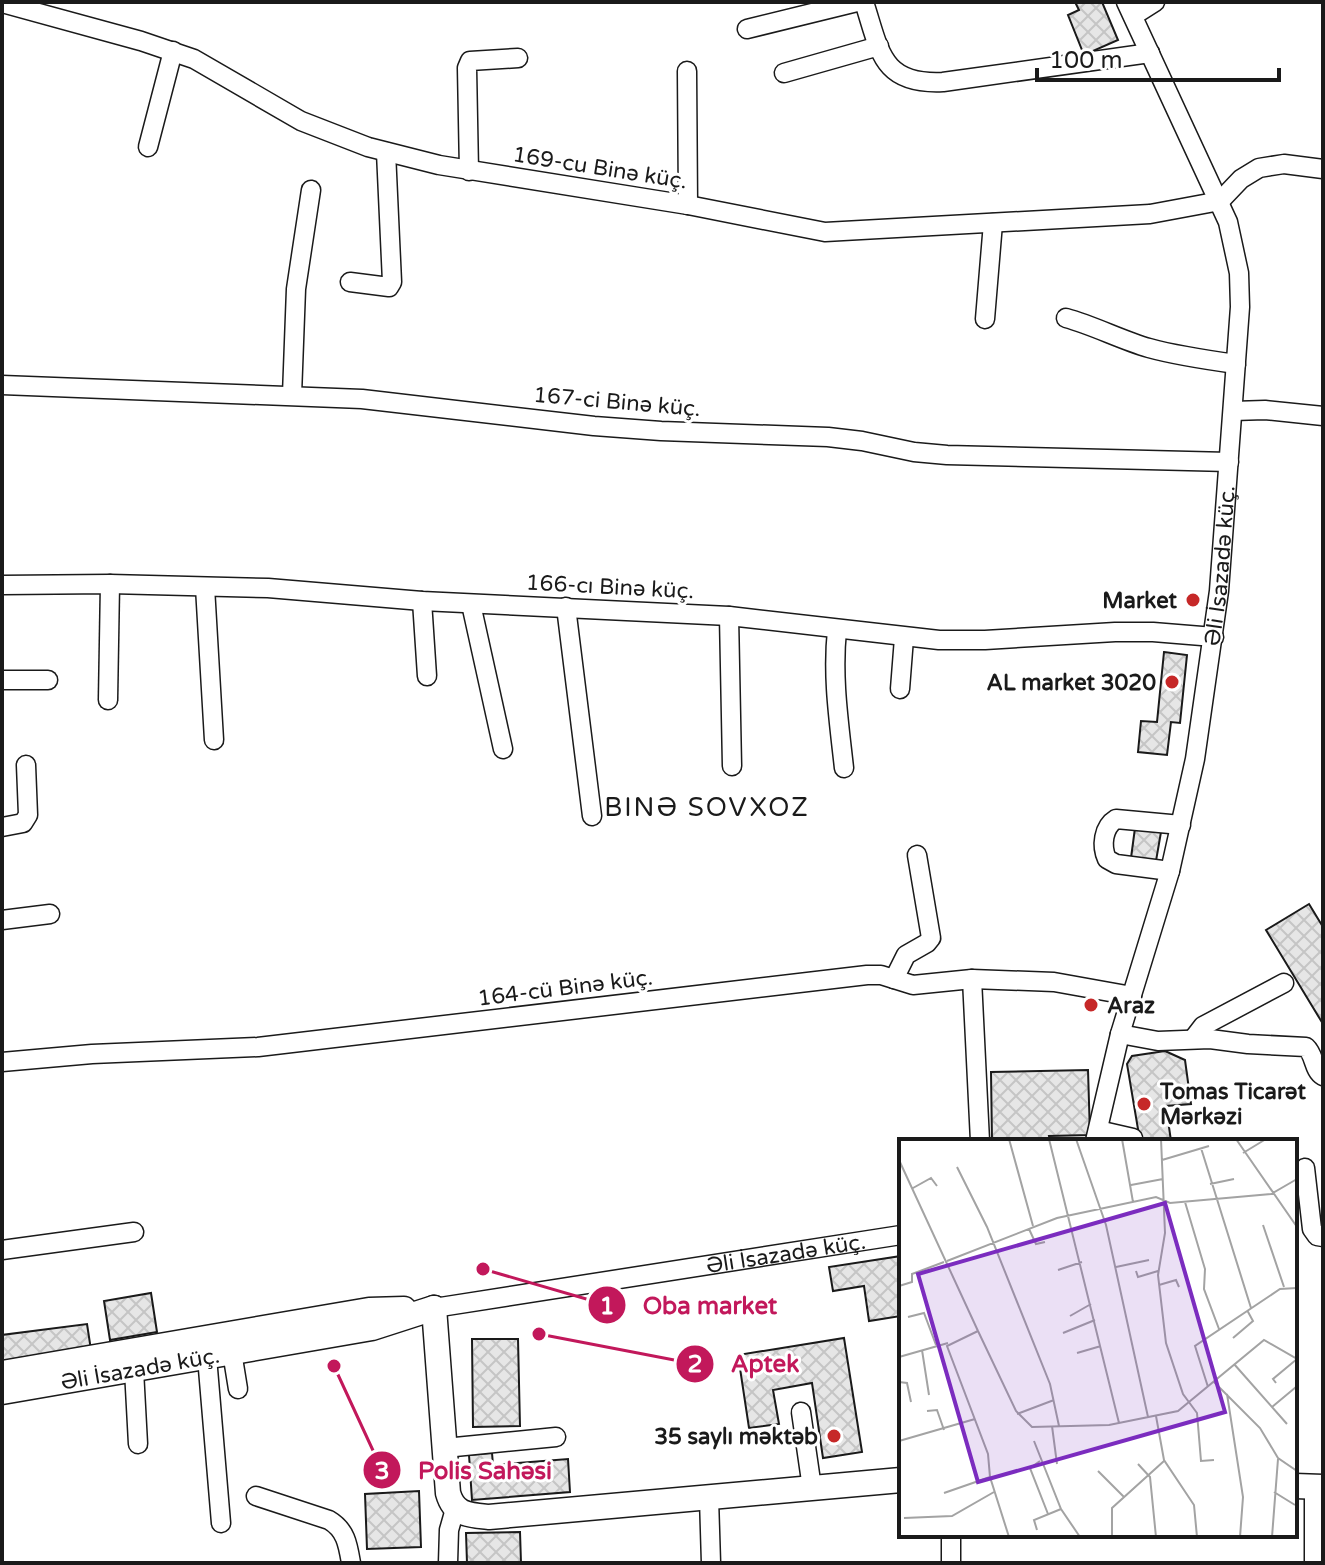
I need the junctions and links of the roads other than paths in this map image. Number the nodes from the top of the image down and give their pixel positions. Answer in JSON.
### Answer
{"nodes":[{"id":1,"x":857,"y":2,"type":"edge"},
{"id":2,"x":864,"y":2,"type":"edge"},
{"id":3,"x":1155,"y":2,"type":"edge"},
{"id":4,"x":2,"y":3,"type":"edge"},
{"id":5,"x":1129,"y":9,"type":"edge"},
{"id":6,"x":747,"y":29,"type":"dead end"},
{"id":7,"x":879,"y":46,"type":"junction"},
{"id":8,"x":173,"y":51,"type":"junction"},
{"id":9,"x":1150,"y":53,"type":"junction"},
{"id":10,"x":518,"y":58,"type":"dead end"},
{"id":11,"x":687,"y":71,"type":"dead end"},
{"id":12,"x":784,"y":73,"type":"dead end"},
{"id":13,"x":148,"y":147,"type":"dead end"},
{"id":14,"x":386,"y":152,"type":"junction"},
{"id":15,"x":1323,"y":169,"type":"edge"},
{"id":16,"x":469,"y":171,"type":"junction"},
{"id":17,"x":311,"y":190,"type":"dead end"},
{"id":18,"x":1220,"y":201,"type":"junction"},
{"id":19,"x":688,"y":205,"type":"junction"},
{"id":20,"x":993,"y":223,"type":"junction"},
{"id":21,"x":350,"y":282,"type":"dead end"},
{"id":22,"x":1066,"y":318,"type":"dead end"},
{"id":23,"x":985,"y":319,"type":"dead end"},
{"id":24,"x":1236,"y":364,"type":"junction"},
{"id":25,"x":2,"y":385,"type":"edge"},
{"id":26,"x":292,"y":395,"type":"junction"},
{"id":27,"x":1233,"y":411,"type":"junction"},
{"id":28,"x":1323,"y":416,"type":"edge"},
{"id":29,"x":1229,"y":462,"type":"junction"},
{"id":30,"x":110,"y":584,"type":"junction"},
{"id":31,"x":2,"y":585,"type":"edge"},
{"id":32,"x":205,"y":587,"type":"junction"},
{"id":33,"x":422,"y":601,"type":"junction"},
{"id":34,"x":471,"y":604,"type":"junction"},
{"id":35,"x":566,"y":607,"type":"junction"},
{"id":36,"x":729,"y":616,"type":"junction"},
{"id":37,"x":837,"y":630,"type":"junction"},
{"id":38,"x":1214,"y":637,"type":"junction"},
{"id":39,"x":904,"y":638,"type":"junction"},
{"id":40,"x":427,"y":676,"type":"dead end"},
{"id":41,"x":2,"y":680,"type":"edge"},
{"id":42,"x":48,"y":680,"type":"dead end"},
{"id":43,"x":900,"y":689,"type":"dead end"},
{"id":44,"x":108,"y":700,"type":"dead end"},
{"id":45,"x":214,"y":740,"type":"dead end"},
{"id":46,"x":503,"y":749,"type":"dead end"},
{"id":47,"x":26,"y":765,"type":"dead end"},
{"id":48,"x":732,"y":766,"type":"dead end"},
{"id":49,"x":844,"y":768,"type":"dead end"},
{"id":50,"x":592,"y":816,"type":"dead end"},
{"id":51,"x":1181,"y":825,"type":"junction"},
{"id":52,"x":2,"y":827,"type":"edge"},
{"id":53,"x":917,"y":855,"type":"dead end"},
{"id":54,"x":1170,"y":871,"type":"junction"},
{"id":55,"x":50,"y":914,"type":"dead end"},
{"id":56,"x":2,"y":920,"type":"edge"},
{"id":57,"x":894,"y":979,"type":"junction"},
{"id":58,"x":972,"y":979,"type":"junction"},
{"id":59,"x":1284,"y":983,"type":"dead end"},
{"id":60,"x":1132,"y":996,"type":"junction"},
{"id":61,"x":1120,"y":1034,"type":"junction"},
{"id":62,"x":1193,"y":1039,"type":"junction"},
{"id":63,"x":2,"y":1062,"type":"edge"},
{"id":64,"x":1323,"y":1076,"type":"edge"},
{"id":65,"x":1097,"y":1135,"type":"edge"},
{"id":66,"x":1133,"y":1138,"type":"dead end"},
{"id":67,"x":980,"y":1139,"type":"edge"},
{"id":68,"x":1308,"y":1168,"type":"edge"},
{"id":69,"x":134,"y":1232,"type":"dead end"},
{"id":70,"x":899,"y":1235,"type":"edge"},
{"id":71,"x":1323,"y":1237,"type":"edge"},
{"id":72,"x":2,"y":1250,"type":"edge"},
{"id":73,"x":434,"y":1308,"type":"junction"},
{"id":74,"x":371,"y":1319,"type":"junction"},
{"id":75,"x":232,"y":1352,"type":"junction"},
{"id":76,"x":207,"y":1357,"type":"junction"},
{"id":77,"x":134,"y":1370,"type":"junction"},
{"id":78,"x":2,"y":1373,"type":"edge"},
{"id":79,"x":238,"y":1389,"type":"dead end"},
{"id":80,"x":2,"y":1392,"type":"edge"},
{"id":81,"x":801,"y":1412,"type":"dead end"},
{"id":82,"x":556,"y":1437,"type":"dead end"},
{"id":83,"x":138,"y":1444,"type":"dead end"},
{"id":84,"x":445,"y":1448,"type":"junction"},
{"id":85,"x":899,"y":1480,"type":"edge"},
{"id":86,"x":1311,"y":1487,"type":"edge"},
{"id":87,"x":812,"y":1488,"type":"junction"},
{"id":88,"x":256,"y":1496,"type":"dead end"},
{"id":89,"x":709,"y":1498,"type":"junction"},
{"id":90,"x":455,"y":1509,"type":"junction"},
{"id":91,"x":221,"y":1523,"type":"dead end"},
{"id":92,"x":951,"y":1537,"type":"edge"},
{"id":93,"x":351,"y":1563,"type":"edge"},
{"id":94,"x":448,"y":1563,"type":"edge"},
{"id":95,"x":711,"y":1563,"type":"edge"},
{"id":96,"x":951,"y":1563,"type":"edge"},
{"id":97,"x":1314,"y":1563,"type":"edge"}],
"edges":[{"from":1,"to":6,"type":"street"},
{"from":2,"to":7,"type":"street"},
{"from":3,"to":5,"type":"street"},
{"from":4,"to":8,"type":"street","name":"169-cu Binə küç."},
{"from":5,"to":9,"type":"street","name":"Əli İsazadə küç."},
{"from":7,"to":9,"type":"street"},
{"from":7,"to":12,"type":"street"},
{"from":8,"to":13,"type":"street"},
{"from":8,"to":14,"type":"street","name":"169-cu Binə küç."},
{"from":9,"to":18,"type":"street","name":"Əli İsazadə küç."},
{"from":10,"to":16,"type":"street"},
{"from":11,"to":19,"type":"street"},
{"from":14,"to":16,"type":"street","name":"169-cu Binə küç."},
{"from":14,"to":21,"type":"street"},
{"from":15,"to":18,"type":"street"},
{"from":16,"to":19,"type":"street","name":"169-cu Binə küç."},
{"from":17,"to":26,"type":"street"},
{"from":18,"to":20,"type":"street","name":"169-cu Binə küç."},
{"from":18,"to":24,"type":"street","name":"Əli İsazadə küç."},
{"from":19,"to":20,"type":"street","name":"169-cu Binə küç."},
{"from":20,"to":23,"type":"street"},
{"from":22,"to":24,"type":"street"},
{"from":24,"to":27,"type":"street","name":"Əli İsazadə küç."},
{"from":25,"to":26,"type":"street","name":"167-ci Binə küç."},
{"from":26,"to":29,"type":"street","name":"167-ci Binə küç."},
{"from":27,"to":28,"type":"street"},
{"from":27,"to":29,"type":"street","name":"Əli İsazadə küç."},
{"from":29,"to":38,"type":"street","name":"Əli İsazadə küç."},
{"from":30,"to":31,"type":"street","name":"166-cı Binə küç."},
{"from":30,"to":32,"type":"street","name":"166-cı Binə küç."},
{"from":30,"to":44,"type":"street"},
{"from":32,"to":33,"type":"street","name":"166-cı Binə küç."},
{"from":32,"to":45,"type":"street"},
{"from":33,"to":34,"type":"street","name":"166-cı Binə küç."},
{"from":33,"to":40,"type":"street"},
{"from":34,"to":35,"type":"street","name":"166-cı Binə küç."},
{"from":34,"to":46,"type":"street"},
{"from":35,"to":36,"type":"street","name":"166-cı Binə küç."},
{"from":35,"to":50,"type":"street"},
{"from":36,"to":37,"type":"street","name":"166-cı Binə küç."},
{"from":36,"to":48,"type":"street"},
{"from":37,"to":39,"type":"street","name":"166-cı Binə küç."},
{"from":37,"to":49,"type":"street"},
{"from":38,"to":39,"type":"street","name":"166-cı Binə küç."},
{"from":38,"to":51,"type":"street","name":"Əli İsazadə küç."},
{"from":39,"to":43,"type":"street"},
{"from":41,"to":42,"type":"street"},
{"from":47,"to":52,"type":"street"},
{"from":51,"to":54,"type":"street","name":"Əli İsazadə küç."},
{"from":51,"to":54,"type":"street"},
{"from":53,"to":57,"type":"street"},
{"from":54,"to":60,"type":"street","name":"Əli İsazadə küç."},
{"from":55,"to":56,"type":"street"},
{"from":57,"to":58,"type":"street","name":"164-cü Binə küç."},
{"from":57,"to":63,"type":"street","name":"164-cü Binə küç."},
{"from":58,"to":60,"type":"street","name":"164-cü Binə küç."},
{"from":58,"to":67,"type":"street"},
{"from":59,"to":62,"type":"street"},
{"from":60,"to":61,"type":"street","name":"Əli İsazadə küç."},
{"from":61,"to":62,"type":"street"},
{"from":61,"to":65,"type":"street","name":"Əli İsazadə küç."},
{"from":62,"to":64,"type":"street"},
{"from":65,"to":66,"type":"street"},
{"from":68,"to":71,"type":"street"},
{"from":69,"to":72,"type":"street"},
{"from":70,"to":73,"type":"street","name":"Əli İsazadə küç."},
{"from":73,"to":74,"type":"main road"},
{"from":73,"to":84,"type":"main road"},
{"from":74,"to":75,"type":"main road","name":"Əli İsazadə küç."},
{"from":74,"to":78,"type":"main road","name":"Əli İsazadə küç."},
{"from":75,"to":76,"type":"main road","name":"Əli İsazadə küç."},
{"from":75,"to":79,"type":"street"},
{"from":76,"to":77,"type":"main road","name":"Əli İsazadə küç."},
{"from":76,"to":91,"type":"street"},
{"from":77,"to":80,"type":"main road","name":"Əli İsazadə küç."},
{"from":77,"to":83,"type":"street"},
{"from":81,"to":87,"type":"street"},
{"from":82,"to":84,"type":"street"},
{"from":84,"to":90,"type":"main road"},
{"from":85,"to":87,"type":"main road"},
{"from":86,"to":97,"type":"street"},
{"from":87,"to":89,"type":"main road"},
{"from":88,"to":93,"type":"street"},
{"from":89,"to":90,"type":"main road"},
{"from":89,"to":95,"type":"street"},
{"from":90,"to":94,"type":"street"},
{"from":92,"to":96,"type":"street"}]}
